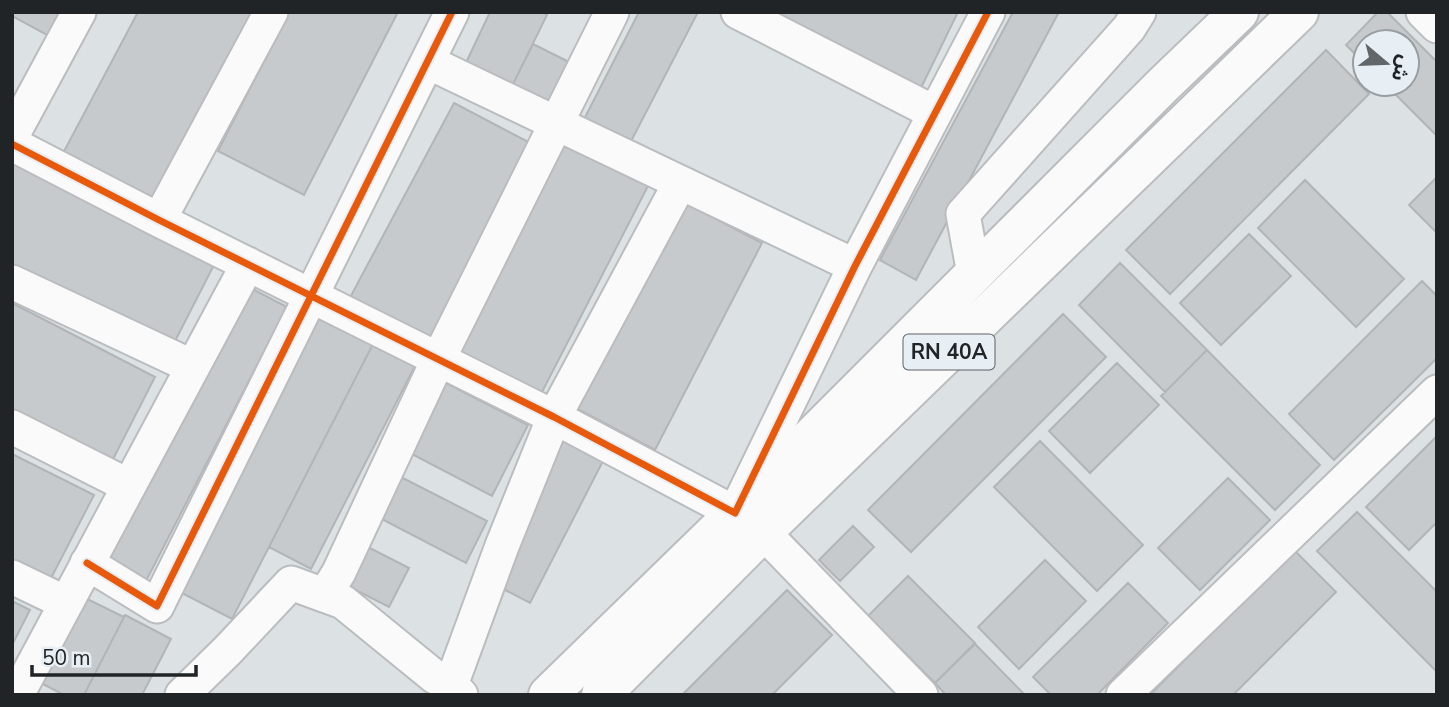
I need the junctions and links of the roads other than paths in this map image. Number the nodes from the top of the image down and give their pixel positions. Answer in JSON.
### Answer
{"nodes":[{"id":1,"x":79,"y":12,"type":"edge"},
{"id":2,"x":271,"y":12,"type":"edge"},
{"id":3,"x":453,"y":12,"type":"edge"},
{"id":4,"x":738,"y":12,"type":"edge"},
{"id":5,"x":988,"y":12,"type":"edge"},
{"id":6,"x":1139,"y":12,"type":"edge"},
{"id":7,"x":1239,"y":12,"type":"edge"},
{"id":8,"x":1299,"y":12,"type":"edge"},
{"id":9,"x":1423,"y":12,"type":"edge"},
{"id":10,"x":604,"y":15,"type":"edge"},
{"id":11,"x":1437,"y":26,"type":"edge"},
{"id":12,"x":428,"y":62,"type":"junction"},
{"id":13,"x":935,"y":113,"type":"junction"},
{"id":14,"x":556,"y":125,"type":"junction"},
{"id":15,"x":12,"y":136,"type":"edge"},
{"id":16,"x":12,"y":144,"type":"edge"},
{"id":17,"x":680,"y":183,"type":"junction"},
{"id":18,"x":159,"y":220,"type":"junction"},
{"id":19,"x":248,"y":264,"type":"junction"},
{"id":20,"x":855,"y":266,"type":"junction"},
{"id":21,"x":974,"y":274,"type":"junction"},
{"id":22,"x":12,"y":282,"type":"edge"},
{"id":23,"x":312,"y":296,"type":"junction"},
{"id":24,"x":438,"y":360,"type":"junction"},
{"id":25,"x":193,"y":367,"type":"junction"},
{"id":26,"x":1437,"y":392,"type":"edge"},
{"id":27,"x":554,"y":418,"type":"junction"},
{"id":28,"x":12,"y":427,"type":"edge"},
{"id":29,"x":129,"y":486,"type":"junction"},
{"id":30,"x":749,"y":522,"type":"junction"},
{"id":31,"x":87,"y":564,"type":"junction"},
{"id":32,"x":12,"y":577,"type":"edge"},
{"id":33,"x":325,"y":595,"type":"junction"},
{"id":34,"x":66,"y":603,"type":"junction"},
{"id":35,"x":456,"y":690,"type":"edge"},
{"id":36,"x":912,"y":692,"type":"edge"},
{"id":37,"x":17,"y":695,"type":"edge"},
{"id":38,"x":182,"y":695,"type":"edge"},
{"id":39,"x":548,"y":695,"type":"edge"},
{"id":40,"x":601,"y":695,"type":"edge"},
{"id":41,"x":1123,"y":695,"type":"edge"}],
"edges":[{"from":1,"to":15,"type":"street"},
{"from":2,"to":18,"type":"street"},
{"from":3,"to":12,"type":"street"},
{"from":4,"to":13,"type":"street"},
{"from":5,"to":13,"type":"street"},
{"from":6,"to":21,"type":"street"},
{"from":7,"to":21,"type":"main road","number":"RN 40A"},
{"from":8,"to":30,"type":"main road","number":"RN 40A"},
{"from":9,"to":11,"type":"street"},
{"from":10,"to":14,"type":"street"},
{"from":12,"to":14,"type":"street"},
{"from":12,"to":23,"type":"street"},
{"from":13,"to":20,"type":"street"},
{"from":14,"to":17,"type":"street"},
{"from":14,"to":24,"type":"street"},
{"from":16,"to":18,"type":"street"},
{"from":17,"to":20,"type":"street"},
{"from":17,"to":27,"type":"street"},
{"from":18,"to":19,"type":"street"},
{"from":19,"to":23,"type":"street"},
{"from":19,"to":25,"type":"street"},
{"from":20,"to":30,"type":"street"},
{"from":21,"to":30,"type":"main road","number":"RN 40A"},
{"from":22,"to":25,"type":"street"},
{"from":23,"to":24,"type":"street"},
{"from":23,"to":31,"type":"street"},
{"from":24,"to":27,"type":"street"},
{"from":24,"to":33,"type":"street"},
{"from":25,"to":29,"type":"street"},
{"from":26,"to":41,"type":"street"},
{"from":27,"to":30,"type":"street"},
{"from":27,"to":35,"type":"street"},
{"from":28,"to":29,"type":"street"},
{"from":29,"to":31,"type":"street"},
{"from":30,"to":36,"type":"street"},
{"from":30,"to":39,"type":"main road","number":"RN 40A"},
{"from":30,"to":40,"type":"main road","number":"RN 40A"},
{"from":31,"to":34,"type":"street"},
{"from":32,"to":34,"type":"street"},
{"from":33,"to":35,"type":"street"},
{"from":33,"to":38,"type":"street"},
{"from":34,"to":37,"type":"street"}]}
